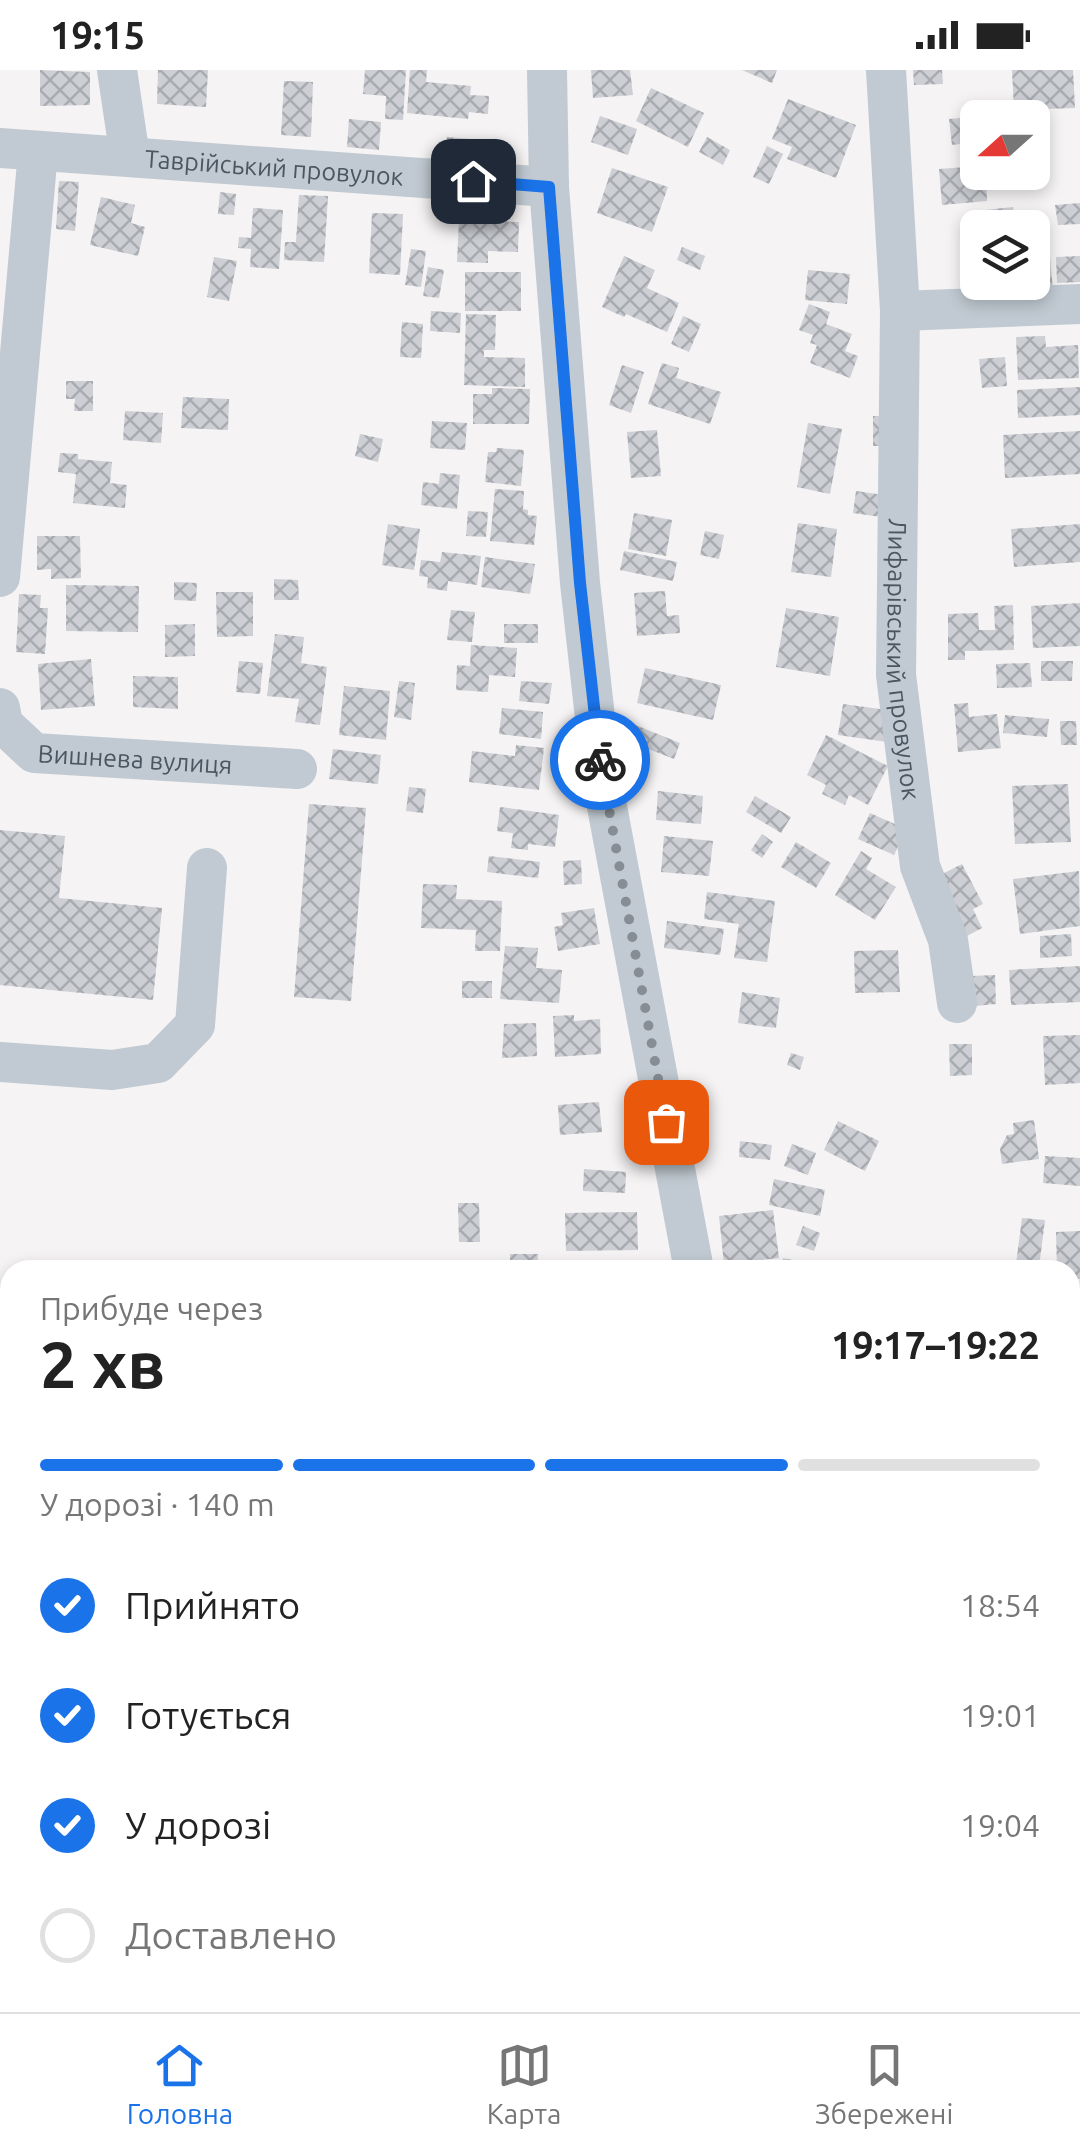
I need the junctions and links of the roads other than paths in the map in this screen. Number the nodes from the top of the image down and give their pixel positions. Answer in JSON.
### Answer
{"nodes":[{"id":1,"x":118,"y":70,"type":"edge"},
{"id":2,"x":547,"y":70,"type":"edge"},
{"id":3,"x":886,"y":70,"type":"edge"},
{"id":4,"x":19,"y":150,"type":"edge"},
{"id":5,"x":130,"y":158,"type":"junction"},
{"id":6,"x":549,"y":187,"type":"junction"},
{"id":7,"x":1080,"y":304,"type":"edge"},
{"id":8,"x":900,"y":310,"type":"junction"},
{"id":9,"x":0,"y":577,"type":"edge"},
{"id":10,"x":0,"y":708,"type":"edge"},
{"id":11,"x":297,"y":769,"type":"dead end"},
{"id":12,"x":207,"y":868,"type":"dead end"},
{"id":13,"x":958,"y":1003,"type":"dead end"},
{"id":14,"x":0,"y":1062,"type":"edge"},
{"id":15,"x":692,"y":1260,"type":"edge"}],
"edges":[{"from":1,"to":5,"type":"street"},
{"from":2,"to":6,"type":"street"},
{"from":3,"to":8,"type":"street","name":"Лифарівський провулок"},
{"from":4,"to":5,"type":"street","name":"Таврійський провулок"},
{"from":4,"to":9,"type":"street"},
{"from":5,"to":6,"type":"street","name":"Таврійський провулок"},
{"from":6,"to":15,"type":"street"},
{"from":7,"to":8,"type":"street"},
{"from":8,"to":13,"type":"street","name":"Лифарівський провулок"},
{"from":10,"to":11,"type":"street","name":"Вишнева вулиця"},
{"from":12,"to":14,"type":"street"}]}
